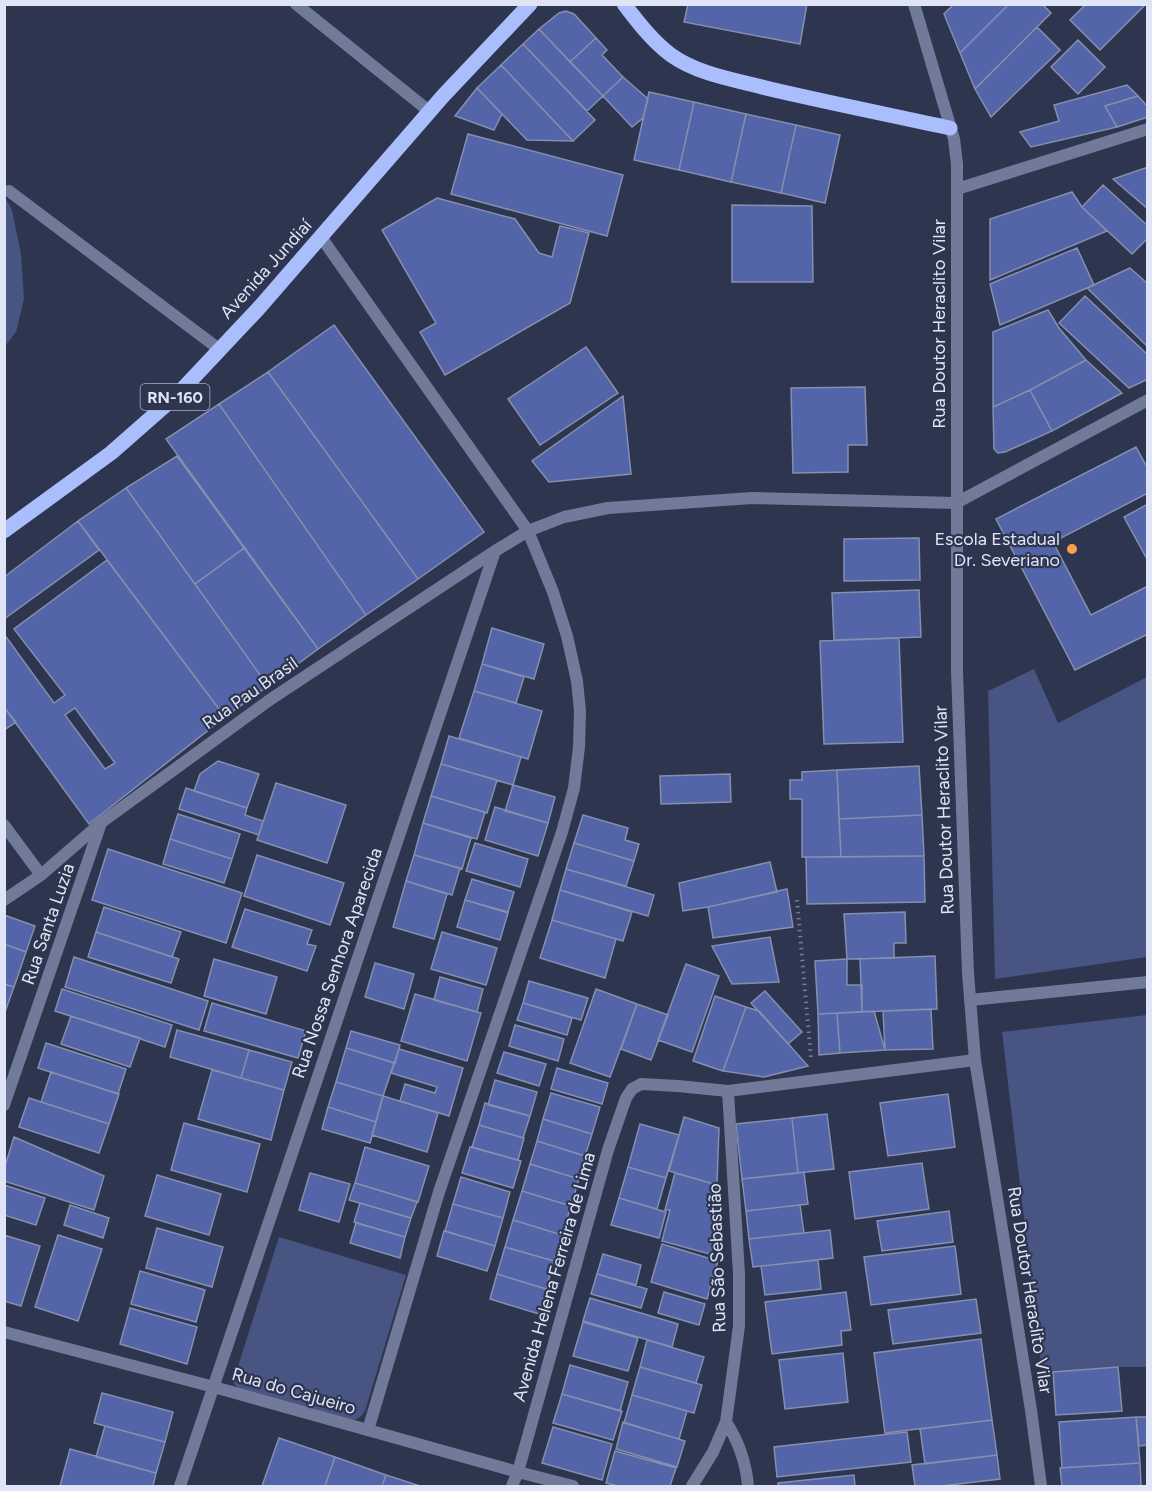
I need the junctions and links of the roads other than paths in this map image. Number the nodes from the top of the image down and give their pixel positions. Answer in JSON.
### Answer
{"nodes":[{"id":1,"x":296,"y":4,"type":"edge"},
{"id":2,"x":530,"y":4,"type":"edge"},
{"id":3,"x":624,"y":4,"type":"edge"},
{"id":4,"x":914,"y":4,"type":"edge"},
{"id":5,"x":429,"y":111,"type":"junction"},
{"id":6,"x":950,"y":128,"type":"junction"},
{"id":7,"x":1148,"y":129,"type":"edge"},
{"id":8,"x":957,"y":189,"type":"junction"},
{"id":9,"x":9,"y":191,"type":"dead end"},
{"id":10,"x":321,"y":237,"type":"junction"},
{"id":11,"x":219,"y":349,"type":"junction"},
{"id":12,"x":1148,"y":400,"type":"edge"},
{"id":13,"x":956,"y":502,"type":"junction"},
{"id":14,"x":4,"y":531,"type":"edge"},
{"id":15,"x":528,"y":531,"type":"junction"},
{"id":16,"x":495,"y":551,"type":"junction"},
{"id":17,"x":102,"y":822,"type":"junction"},
{"id":18,"x":4,"y":825,"type":"edge"},
{"id":19,"x":41,"y":875,"type":"junction"},
{"id":20,"x":4,"y":900,"type":"edge"},
{"id":21,"x":1148,"y":982,"type":"edge"},
{"id":22,"x":970,"y":1000,"type":"junction"},
{"id":23,"x":975,"y":1060,"type":"junction"},
{"id":24,"x":728,"y":1091,"type":"junction"},
{"id":25,"x":4,"y":1105,"type":"edge"},
{"id":26,"x":4,"y":1332,"type":"edge"},
{"id":27,"x":214,"y":1387,"type":"junction"},
{"id":28,"x":726,"y":1422,"type":"junction"},
{"id":29,"x":368,"y":1430,"type":"junction"},
{"id":30,"x":518,"y":1472,"type":"junction"},
{"id":31,"x":180,"y":1486,"type":"edge"},
{"id":32,"x":512,"y":1486,"type":"edge"},
{"id":33,"x":573,"y":1486,"type":"edge"},
{"id":34,"x":692,"y":1486,"type":"edge"},
{"id":35,"x":748,"y":1486,"type":"edge"},
{"id":36,"x":1041,"y":1486,"type":"edge"}],
"edges":[{"from":1,"to":5,"type":"street"},
{"from":2,"to":5,"type":"main road","name":"Avenida Jundiaí","number":"RN-160"},
{"from":3,"to":6,"type":"main road"},
{"from":4,"to":6,"type":"street","name":"Rua Doutor Heraclito Vilar"},
{"from":5,"to":10,"type":"main road","name":"Avenida Jundiaí","number":"RN-160"},
{"from":6,"to":8,"type":"street","name":"Rua Doutor Heraclito Vilar"},
{"from":7,"to":8,"type":"street"},
{"from":8,"to":13,"type":"street","name":"Rua Doutor Heraclito Vilar"},
{"from":9,"to":11,"type":"street"},
{"from":10,"to":11,"type":"main road","name":"Avenida Jundiaí","number":"RN-160"},
{"from":10,"to":15,"type":"street"},
{"from":11,"to":14,"type":"main road","name":"Avenida Jundiaí","number":"RN-160"},
{"from":12,"to":13,"type":"street"},
{"from":13,"to":15,"type":"street","name":"Rua Pau Brasil"},
{"from":13,"to":22,"type":"street","name":"Rua Doutor Heraclito Vilar"},
{"from":15,"to":16,"type":"street","name":"Rua Pau Brasil"},
{"from":15,"to":29,"type":"street"},
{"from":16,"to":17,"type":"street","name":"Rua Pau Brasil"},
{"from":16,"to":27,"type":"street","name":"Rua Nossa Senhora Aparecida"},
{"from":17,"to":19,"type":"street","name":"Rua Pau Brasil"},
{"from":17,"to":25,"type":"street","name":"Rua Santa Luzia"},
{"from":18,"to":19,"type":"street"},
{"from":19,"to":20,"type":"street","name":"Rua Pau Brasil"},
{"from":21,"to":22,"type":"street"},
{"from":22,"to":23,"type":"street","name":"Rua Doutor Heraclito Vilar"},
{"from":23,"to":24,"type":"street"},
{"from":23,"to":36,"type":"street","name":"Rua Doutor Heraclito Vilar"},
{"from":24,"to":28,"type":"street","name":"Rua São Sebastião"},
{"from":24,"to":30,"type":"street","name":"Avenida Helena Ferreira de Lima"},
{"from":26,"to":27,"type":"street","name":"Rua do Cajueiro"},
{"from":27,"to":29,"type":"street","name":"Rua do Cajueiro"},
{"from":27,"to":31,"type":"street","name":"Rua Nossa Senhora Aparecida"},
{"from":28,"to":34,"type":"street","name":"Rua São Sebastião"},
{"from":28,"to":35,"type":"street"},
{"from":29,"to":30,"type":"street","name":"Rua do Cajueiro"},
{"from":30,"to":32,"type":"street","name":"Avenida Helena Ferreira de Lima"},
{"from":30,"to":33,"type":"street","name":"Rua do Cajueiro"}]}
